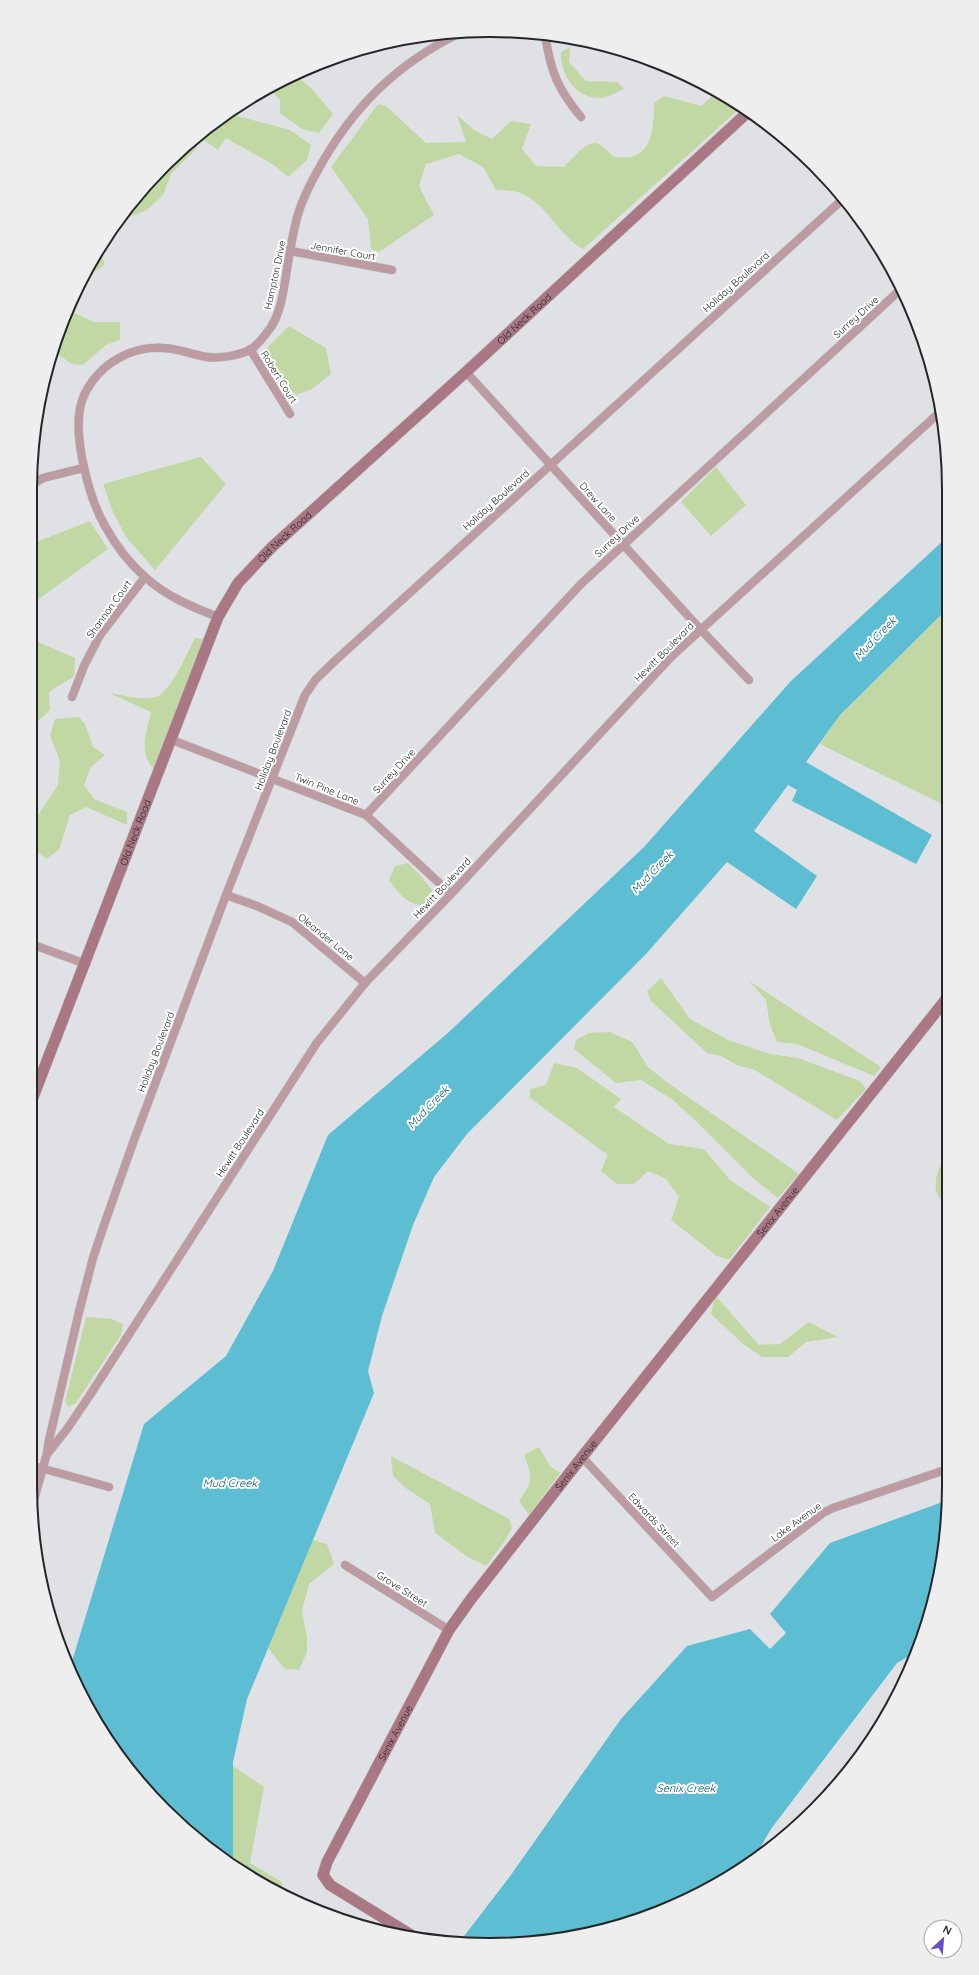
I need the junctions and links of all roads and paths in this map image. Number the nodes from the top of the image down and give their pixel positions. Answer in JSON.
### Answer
{"nodes":[{"id":1,"x":450,"y":39,"type":"edge"},
{"id":2,"x":546,"y":41,"type":"edge"},
{"id":3,"x":744,"y":115,"type":"edge"},
{"id":4,"x":581,"y":117,"type":"dead end"},
{"id":5,"x":839,"y":203,"type":"edge"},
{"id":6,"x":291,"y":252,"type":"junction"},
{"id":7,"x":392,"y":270,"type":"dead end"},
{"id":8,"x":897,"y":293,"type":"edge"},
{"id":9,"x":250,"y":349,"type":"junction"},
{"id":10,"x":466,"y":372,"type":"junction"},
{"id":11,"x":290,"y":414,"type":"dead end"},
{"id":12,"x":936,"y":416,"type":"edge"},
{"id":13,"x":551,"y":464,"type":"junction"},
{"id":14,"x":83,"y":468,"type":"junction"},
{"id":15,"x":37,"y":481,"type":"edge"},
{"id":16,"x":622,"y":544,"type":"junction"},
{"id":17,"x":145,"y":577,"type":"junction"},
{"id":18,"x":218,"y":617,"type":"junction"},
{"id":19,"x":701,"y":630,"type":"junction"},
{"id":20,"x":749,"y":680,"type":"dead end"},
{"id":21,"x":72,"y":697,"type":"dead end"},
{"id":22,"x":172,"y":740,"type":"junction"},
{"id":23,"x":273,"y":778,"type":"junction"},
{"id":24,"x":366,"y":815,"type":"junction"},
{"id":25,"x":451,"y":894,"type":"junction"},
{"id":26,"x":226,"y":896,"type":"junction"},
{"id":27,"x":37,"y":946,"type":"edge"},
{"id":28,"x":86,"y":964,"type":"junction"},
{"id":29,"x":365,"y":983,"type":"junction"},
{"id":30,"x":942,"y":1004,"type":"edge"},
{"id":31,"x":37,"y":1087,"type":"edge"},
{"id":32,"x":47,"y":1453,"type":"junction"},
{"id":33,"x":582,"y":1457,"type":"junction"},
{"id":34,"x":37,"y":1467,"type":"edge"},
{"id":35,"x":42,"y":1468,"type":"junction"},
{"id":36,"x":942,"y":1471,"type":"edge"},
{"id":37,"x":37,"y":1487,"type":"edge"},
{"id":38,"x":109,"y":1487,"type":"dead end"},
{"id":39,"x":345,"y":1565,"type":"dead end"},
{"id":40,"x":712,"y":1597,"type":"joint"},
{"id":41,"x":449,"y":1630,"type":"junction"},
{"id":42,"x":402,"y":1929,"type":"edge"}],
"edges":[{"from":1,"to":6,"type":"street","name":"Hampton Drive"},
{"from":2,"to":4,"type":"street"},
{"from":3,"to":10,"type":"street","name":"Old Neck Road"},
{"from":5,"to":13,"type":"street","name":"Holiday Boulevard"},
{"from":6,"to":7,"type":"street","name":"Jennifer Court"},
{"from":6,"to":9,"type":"street","name":"Hampton Drive"},
{"from":8,"to":16,"type":"street","name":"Surrey Drive"},
{"from":9,"to":11,"type":"street","name":"Robert Court"},
{"from":9,"to":14,"type":"street","name":"Hampton Drive"},
{"from":10,"to":13,"type":"street","name":"Drew Lane"},
{"from":10,"to":18,"type":"street","name":"Old Neck Road"},
{"from":12,"to":19,"type":"street","name":"Hewitt Boulevard"},
{"from":13,"to":16,"type":"street","name":"Drew Lane"},
{"from":13,"to":23,"type":"street","name":"Holiday Boulevard"},
{"from":14,"to":15,"type":"street"},
{"from":14,"to":17,"type":"street","name":"Hampton Drive"},
{"from":16,"to":19,"type":"street","name":"Drew Lane"},
{"from":16,"to":24,"type":"street","name":"Surrey Drive"},
{"from":17,"to":18,"type":"street","name":"Hampton Drive"},
{"from":17,"to":21,"type":"street","name":"Shannon Court"},
{"from":18,"to":22,"type":"street","name":"Old Neck Road"},
{"from":19,"to":20,"type":"street","name":"Drew Lane"},
{"from":19,"to":25,"type":"street","name":"Hewitt Boulevard"},
{"from":22,"to":23,"type":"street","name":"Twin Pine Lane"},
{"from":22,"to":28,"type":"street","name":"Old Neck Road"},
{"from":23,"to":24,"type":"street","name":"Twin Pine Lane"},
{"from":23,"to":26,"type":"street","name":"Holiday Boulevard"},
{"from":24,"to":25,"type":"street","name":"Twin Pine Lane"},
{"from":25,"to":29,"type":"street","name":"Hewitt Boulevard"},
{"from":26,"to":29,"type":"street","name":"Oleander Lane"},
{"from":26,"to":32,"type":"street","name":"Holiday Boulevard"},
{"from":27,"to":28,"type":"street"},
{"from":28,"to":31,"type":"street","name":"Old Neck Road"},
{"from":29,"to":32,"type":"street","name":"Hewitt Boulevard"},
{"from":30,"to":33,"type":"street","name":"Senix Avenue"},
{"from":32,"to":35,"type":"street","name":"Holiday Boulevard"},
{"from":33,"to":40,"type":"street","name":"Edwards Street"},
{"from":33,"to":41,"type":"street","name":"Senix Avenue"},
{"from":34,"to":35,"type":"street"},
{"from":35,"to":37,"type":"street","name":"Holiday Boulevard"},
{"from":35,"to":38,"type":"street"},
{"from":36,"to":40,"type":"street","name":"Lake Avenue"},
{"from":39,"to":41,"type":"street","name":"Grove Street"},
{"from":41,"to":42,"type":"street","name":"Senix Avenue"}]}
